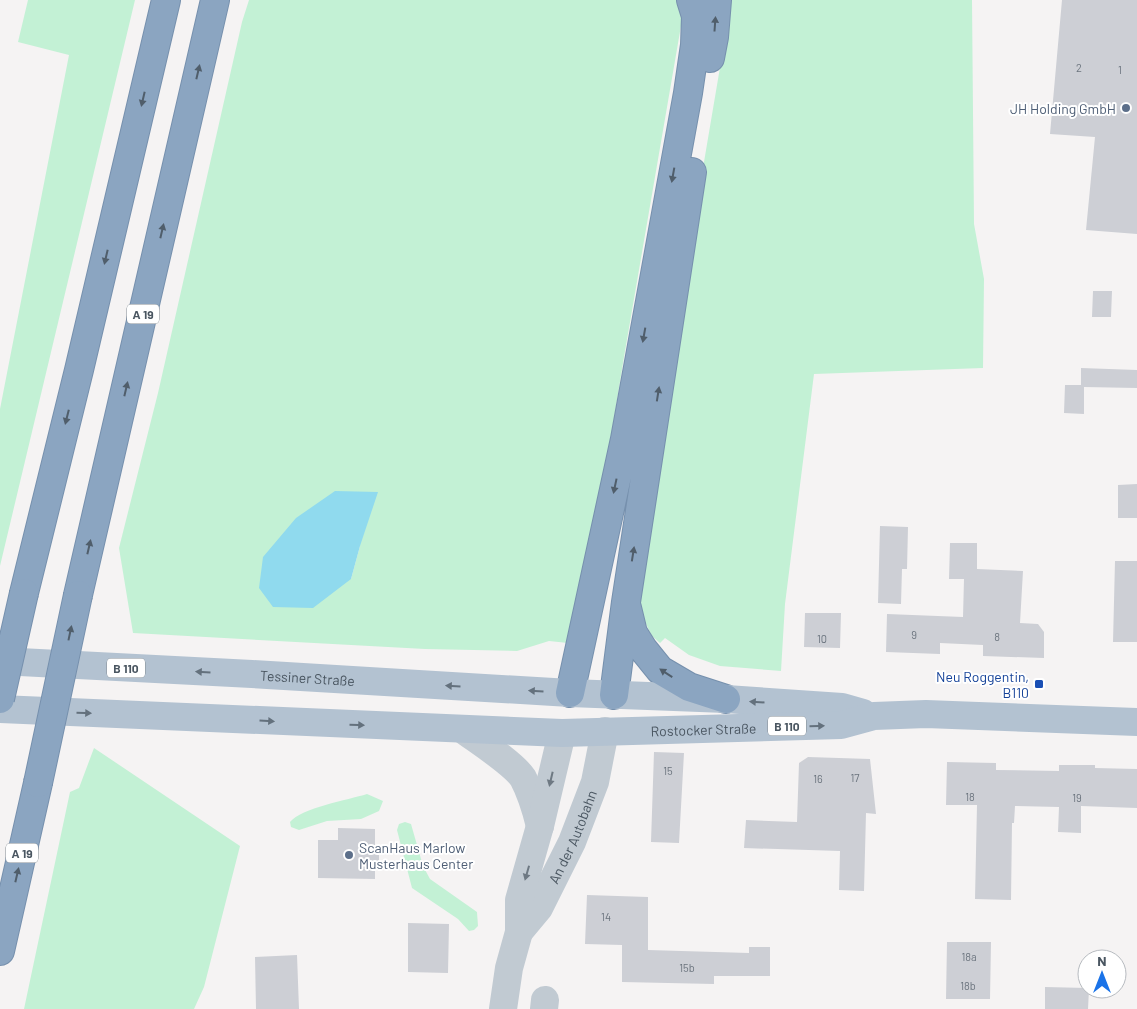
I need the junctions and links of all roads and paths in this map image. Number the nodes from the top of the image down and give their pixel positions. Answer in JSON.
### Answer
{"nodes":[{"id":1,"x":166,"y":0,"type":"edge"},
{"id":2,"x":215,"y":0,"type":"edge"},
{"id":3,"x":226,"y":0,"type":"edge"},
{"id":4,"x":691,"y":0,"type":"edge"},
{"id":5,"x":717,"y":0,"type":"edge"},
{"id":6,"x":207,"y":34,"type":"junction"},
{"id":7,"x":626,"y":602,"type":"junction"},
{"id":8,"x":0,"y":662,"type":"edge"},
{"id":9,"x":570,"y":693,"type":"junction"},
{"id":10,"x":614,"y":695,"type":"junction"},
{"id":11,"x":0,"y":699,"type":"edge"},
{"id":12,"x":726,"y":700,"type":"junction"},
{"id":13,"x":0,"y":709,"type":"edge"},
{"id":14,"x":874,"y":716,"type":"junction"},
{"id":15,"x":1137,"y":722,"type":"edge"},
{"id":16,"x":462,"y":729,"type":"junction"},
{"id":17,"x":605,"y":731,"type":"junction"},
{"id":18,"x":562,"y":733,"type":"junction"},
{"id":19,"x":540,"y":826,"type":"junction"},
{"id":20,"x":518,"y":932,"type":"junction"},
{"id":21,"x":0,"y":951,"type":"edge"},
{"id":22,"x":504,"y":1009,"type":"edge"}],
"edges":[{"from":1,"to":11,"type":"highway","one_way":true,"bridge":true},
{"from":2,"to":6,"type":"highway","number":"A 19"},
{"from":3,"to":6,"type":"highway"},
{"from":4,"to":9,"type":"highway","one_way":true},
{"from":7,"to":5,"type":"highway","one_way":true},
{"from":21,"to":6,"type":"highway","number":"A 19","one_way":true,"bridge":true},
{"from":7,"to":10,"type":"highway"},
{"from":12,"to":7,"type":"highway","one_way":true},
{"from":9,"to":8,"type":"main road","name":"Tessiner Straße","number":"B 110","one_way":true},
{"from":9,"to":10,"type":"main road","name":"Tessiner Straße","number":"B 110"},
{"from":9,"to":18,"type":"main road"},
{"from":10,"to":12,"type":"main road","name":"Rostocker Straße","number":"B 110"},
{"from":10,"to":17,"type":"main road"},
{"from":14,"to":12,"type":"main road","name":"Rostocker Straße","number":"B 110","one_way":true},
{"from":13,"to":16,"type":"main road","number":"B 110","one_way":true},
{"from":14,"to":15,"type":"main road","name":"Rostocker Straße","number":"B 110"},
{"from":17,"to":14,"type":"main road","name":"Rostocker Straße","number":"B 110","one_way":true},
{"from":16,"to":18,"type":"main road","number":"B 110"},
{"from":16,"to":19,"type":"street"},
{"from":17,"to":18,"type":"main road","name":"Rostocker Straße","number":"B 110"},
{"from":17,"to":20,"type":"street","name":"An der Autobahn"},
{"from":18,"to":19,"type":"street","name":"An der Autobahn","one_way":true},
{"from":19,"to":20,"type":"street","name":"An der Autobahn","one_way":true},
{"from":20,"to":22,"type":"street","name":"An der Autobahn"}]}
